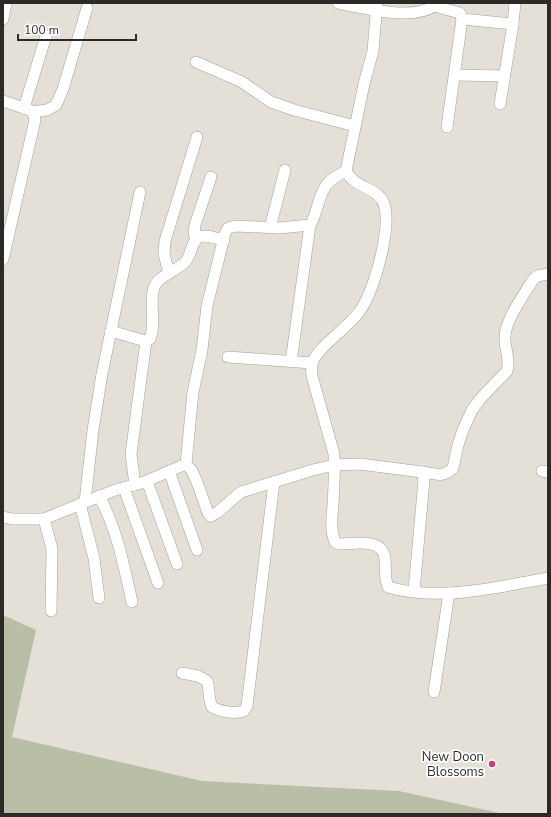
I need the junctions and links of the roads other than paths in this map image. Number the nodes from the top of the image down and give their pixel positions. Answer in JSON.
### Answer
{"nodes":[{"id":1,"x":6,"y":3,"type":"edge"},
{"id":2,"x":338,"y":3,"type":"edge"},
{"id":3,"x":515,"y":3,"type":"edge"},
{"id":4,"x":434,"y":4,"type":"edge"},
{"id":5,"x":377,"y":6,"type":"edge"},
{"id":6,"x":87,"y":8,"type":"dead end"},
{"id":7,"x":3,"y":19,"type":"edge"},
{"id":8,"x":462,"y":19,"type":"junction"},
{"id":9,"x":513,"y":24,"type":"junction"},
{"id":10,"x":46,"y":36,"type":"dead end"},
{"id":11,"x":196,"y":62,"type":"dead end"},
{"id":12,"x":455,"y":75,"type":"junction"},
{"id":13,"x":504,"y":76,"type":"junction"},
{"id":14,"x":3,"y":101,"type":"edge"},
{"id":15,"x":500,"y":104,"type":"dead end"},
{"id":16,"x":28,"y":110,"type":"junction"},
{"id":17,"x":355,"y":126,"type":"junction"},
{"id":18,"x":447,"y":127,"type":"dead end"},
{"id":19,"x":197,"y":137,"type":"dead end"},
{"id":20,"x":285,"y":170,"type":"dead end"},
{"id":21,"x":346,"y":170,"type":"junction"},
{"id":22,"x":211,"y":177,"type":"dead end"},
{"id":23,"x":140,"y":192,"type":"dead end"},
{"id":24,"x":310,"y":225,"type":"junction"},
{"id":25,"x":270,"y":228,"type":"junction"},
{"id":26,"x":196,"y":240,"type":"junction"},
{"id":27,"x":224,"y":240,"type":"junction"},
{"id":28,"x":3,"y":259,"type":"edge"},
{"id":29,"x":169,"y":273,"type":"junction"},
{"id":30,"x":548,"y":274,"type":"edge"},
{"id":31,"x":111,"y":330,"type":"junction"},
{"id":32,"x":146,"y":341,"type":"junction"},
{"id":33,"x":228,"y":357,"type":"dead end"},
{"id":34,"x":291,"y":362,"type":"junction"},
{"id":35,"x":312,"y":363,"type":"junction"},
{"id":36,"x":186,"y":464,"type":"junction"},
{"id":37,"x":334,"y":465,"type":"junction"},
{"id":38,"x":169,"y":471,"type":"junction"},
{"id":39,"x":422,"y":472,"type":"junction"},
{"id":40,"x":147,"y":481,"type":"junction"},
{"id":41,"x":274,"y":482,"type":"junction"},
{"id":42,"x":135,"y":485,"type":"junction"},
{"id":43,"x":124,"y":488,"type":"junction"},
{"id":44,"x":99,"y":496,"type":"junction"},
{"id":45,"x":82,"y":503,"type":"junction"},
{"id":46,"x":3,"y":517,"type":"edge"},
{"id":47,"x":44,"y":519,"type":"junction"},
{"id":48,"x":197,"y":550,"type":"dead end"},
{"id":49,"x":176,"y":564,"type":"dead end"},
{"id":50,"x":548,"y":578,"type":"edge"},
{"id":51,"x":158,"y":583,"type":"dead end"},
{"id":52,"x":414,"y":591,"type":"junction"},
{"id":53,"x":449,"y":592,"type":"junction"},
{"id":54,"x":99,"y":598,"type":"dead end"},
{"id":55,"x":132,"y":602,"type":"dead end"},
{"id":56,"x":51,"y":611,"type":"dead end"},
{"id":57,"x":182,"y":673,"type":"dead end"},
{"id":58,"x":434,"y":692,"type":"dead end"}],
"edges":[{"from":1,"to":7,"type":"street"},
{"from":2,"to":5,"type":"street"},
{"from":3,"to":9,"type":"street"},
{"from":4,"to":5,"type":"street"},
{"from":4,"to":8,"type":"street"},
{"from":5,"to":17,"type":"street"},
{"from":6,"to":16,"type":"street"},
{"from":8,"to":9,"type":"street"},
{"from":8,"to":12,"type":"street"},
{"from":9,"to":13,"type":"street"},
{"from":10,"to":16,"type":"street"},
{"from":11,"to":17,"type":"street"},
{"from":12,"to":13,"type":"street"},
{"from":12,"to":18,"type":"street"},
{"from":13,"to":15,"type":"street"},
{"from":14,"to":16,"type":"street"},
{"from":16,"to":28,"type":"street"},
{"from":17,"to":21,"type":"street"},
{"from":19,"to":29,"type":"street"},
{"from":20,"to":25,"type":"street"},
{"from":21,"to":24,"type":"street"},
{"from":21,"to":35,"type":"street"},
{"from":22,"to":26,"type":"street"},
{"from":23,"to":31,"type":"street"},
{"from":24,"to":25,"type":"street"},
{"from":24,"to":34,"type":"street"},
{"from":25,"to":27,"type":"street"},
{"from":26,"to":27,"type":"street"},
{"from":26,"to":29,"type":"street"},
{"from":27,"to":36,"type":"street"},
{"from":29,"to":32,"type":"street"},
{"from":30,"to":39,"type":"street"},
{"from":31,"to":32,"type":"street"},
{"from":31,"to":45,"type":"street"},
{"from":32,"to":42,"type":"street"},
{"from":33,"to":34,"type":"street"},
{"from":34,"to":35,"type":"street"},
{"from":35,"to":37,"type":"street"},
{"from":36,"to":38,"type":"street"},
{"from":36,"to":41,"type":"street"},
{"from":37,"to":39,"type":"street"},
{"from":37,"to":41,"type":"street"},
{"from":37,"to":52,"type":"street"},
{"from":38,"to":40,"type":"street"},
{"from":38,"to":48,"type":"street"},
{"from":39,"to":52,"type":"street"},
{"from":40,"to":42,"type":"street"},
{"from":40,"to":49,"type":"street"},
{"from":41,"to":57,"type":"street"},
{"from":42,"to":43,"type":"street"},
{"from":43,"to":44,"type":"street"},
{"from":43,"to":51,"type":"street"},
{"from":44,"to":45,"type":"street"},
{"from":44,"to":55,"type":"street"},
{"from":45,"to":47,"type":"street"},
{"from":45,"to":54,"type":"street"},
{"from":46,"to":47,"type":"street"},
{"from":47,"to":56,"type":"street"},
{"from":50,"to":53,"type":"street"},
{"from":52,"to":53,"type":"street"},
{"from":53,"to":58,"type":"street"}]}
